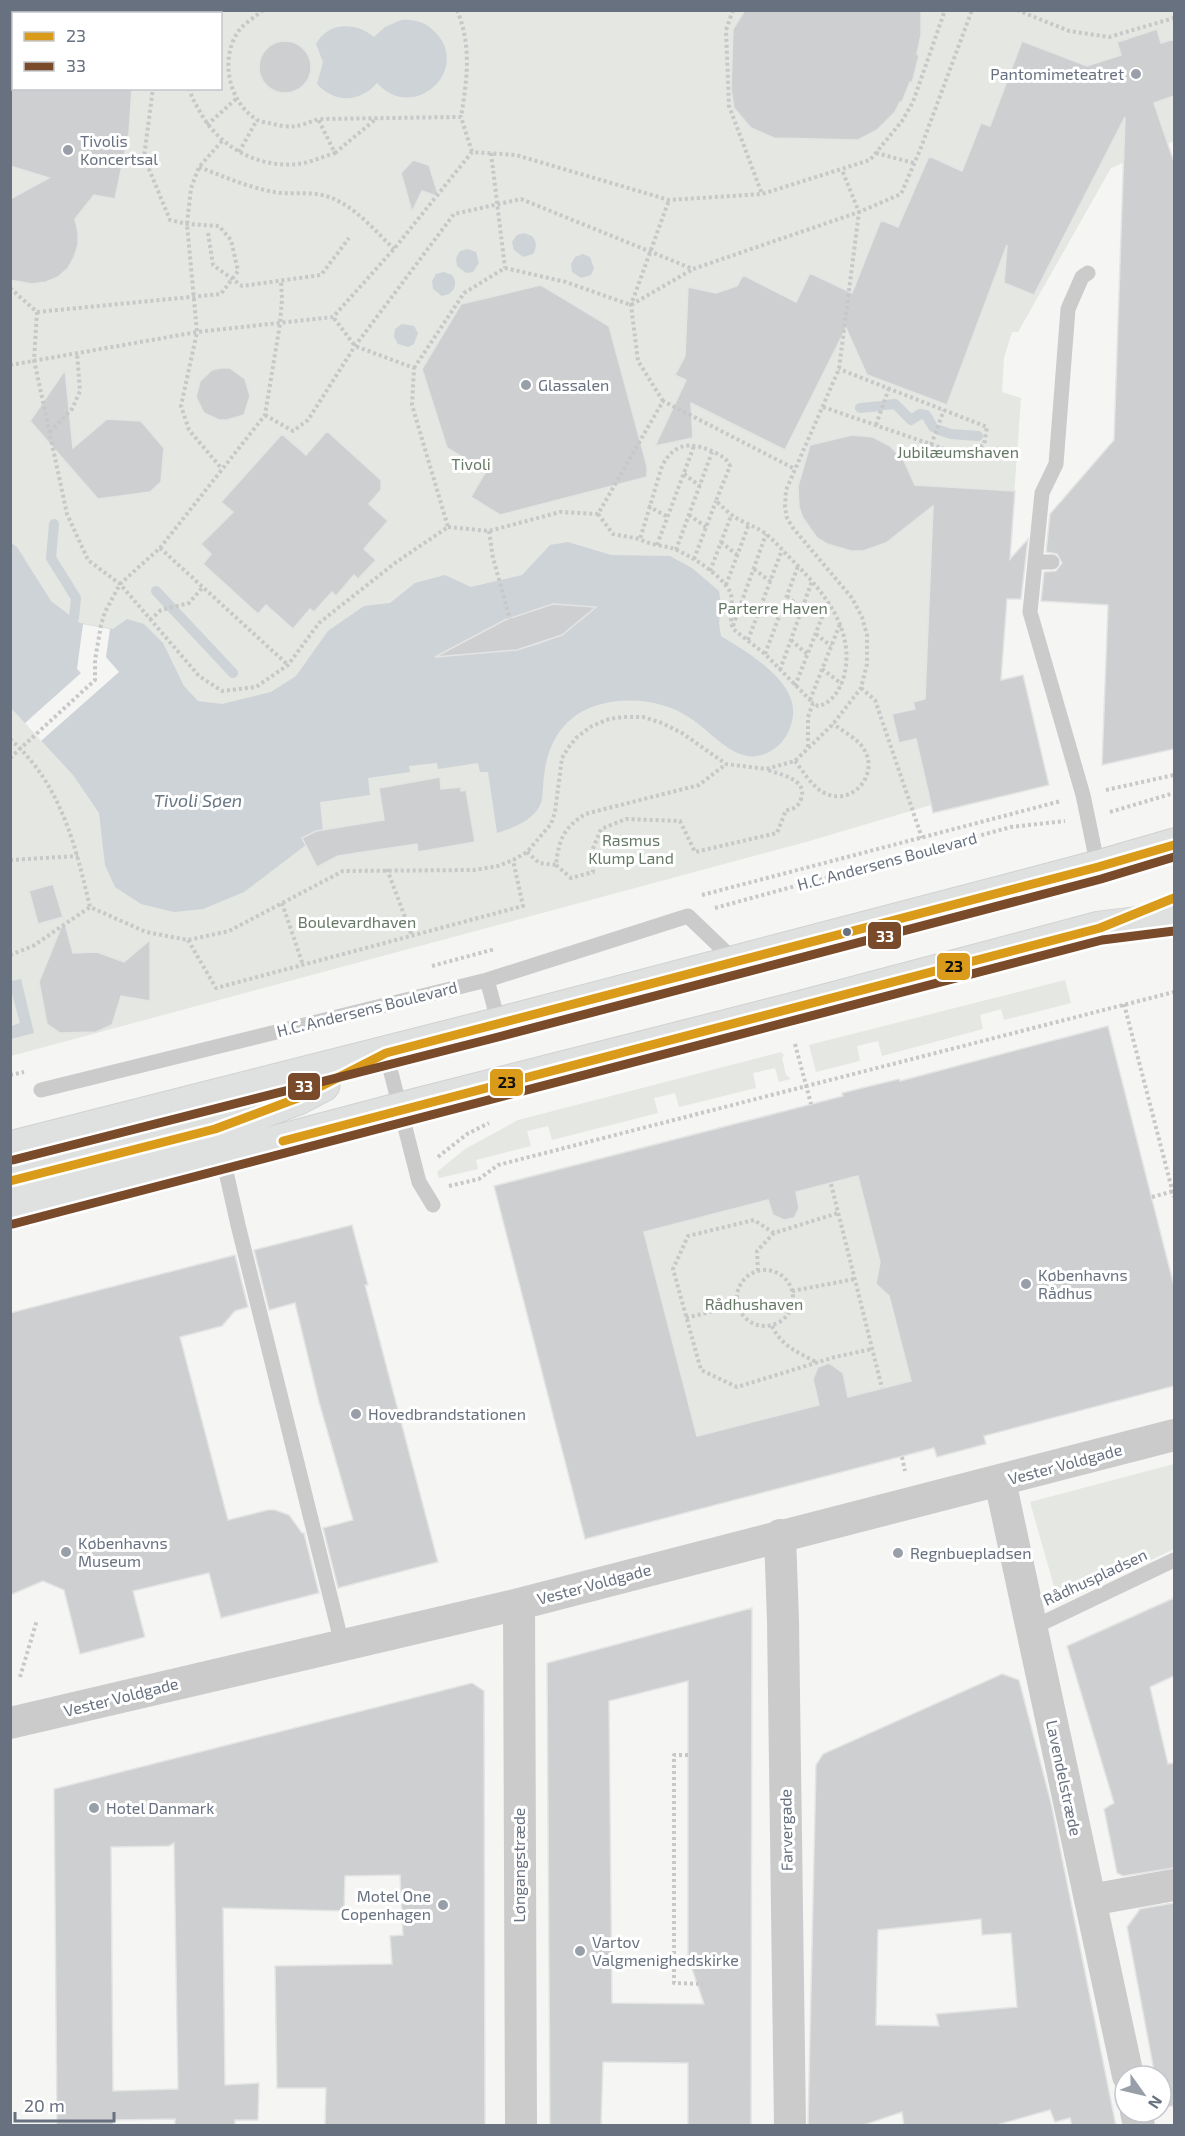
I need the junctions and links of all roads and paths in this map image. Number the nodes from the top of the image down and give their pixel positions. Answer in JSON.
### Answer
{"nodes":[{"id":1,"x":263,"y":10,"type":"edge"},
{"id":2,"x":457,"y":10,"type":"edge"},
{"id":3,"x":733,"y":10,"type":"edge"},
{"id":4,"x":945,"y":10,"type":"edge"},
{"id":5,"x":972,"y":10,"type":"edge"},
{"id":6,"x":1017,"y":10,"type":"edge"},
{"id":7,"x":1174,"y":18,"type":"edge"},
{"id":8,"x":153,"y":90,"type":"edge"},
{"id":9,"x":190,"y":90,"type":"edge"},
{"id":10,"x":237,"y":98,"type":"junction"},
{"id":11,"x":461,"y":117,"type":"junction"},
{"id":12,"x":378,"y":118,"type":"junction"},
{"id":13,"x":318,"y":119,"type":"junction"},
{"id":14,"x":257,"y":120,"type":"junction"},
{"id":15,"x":207,"y":125,"type":"junction"},
{"id":16,"x":222,"y":141,"type":"junction"},
{"id":17,"x":239,"y":152,"type":"junction"},
{"id":18,"x":472,"y":152,"type":"junction"},
{"id":19,"x":335,"y":153,"type":"junction"},
{"id":20,"x":491,"y":153,"type":"junction"},
{"id":21,"x":876,"y":153,"type":"junction"},
{"id":22,"x":914,"y":163,"type":"junction"},
{"id":23,"x":199,"y":167,"type":"junction"},
{"id":24,"x":842,"y":170,"type":"junction"},
{"id":25,"x":762,"y":194,"type":"junction"},
{"id":26,"x":669,"y":200,"type":"junction"},
{"id":27,"x":498,"y":204,"type":"junction"},
{"id":28,"x":859,"y":212,"type":"junction"},
{"id":29,"x":187,"y":224,"type":"junction"},
{"id":30,"x":208,"y":234,"type":"dead end"},
{"id":31,"x":349,"y":238,"type":"dead end"},
{"id":32,"x":394,"y":249,"type":"junction"},
{"id":33,"x":650,"y":253,"type":"junction"},
{"id":34,"x":506,"y":268,"type":"junction"},
{"id":35,"x":693,"y":269,"type":"junction"},
{"id":36,"x":1088,"y":273,"type":"dead end"},
{"id":37,"x":232,"y":280,"type":"junction"},
{"id":38,"x":281,"y":280,"type":"junction"},
{"id":39,"x":10,"y":288,"type":"edge"},
{"id":40,"x":194,"y":296,"type":"junction"},
{"id":41,"x":632,"y":305,"type":"junction"},
{"id":42,"x":37,"y":312,"type":"junction"},
{"id":43,"x":333,"y":317,"type":"junction"},
{"id":44,"x":280,"y":324,"type":"junction"},
{"id":45,"x":197,"y":332,"type":"junction"},
{"id":46,"x":355,"y":346,"type":"junction"},
{"id":47,"x":77,"y":353,"type":"junction"},
{"id":48,"x":34,"y":360,"type":"junction"},
{"id":49,"x":10,"y":365,"type":"edge"},
{"id":50,"x":414,"y":368,"type":"junction"},
{"id":51,"x":839,"y":369,"type":"junction"},
{"id":52,"x":889,"y":388,"type":"junction"},
{"id":53,"x":663,"y":401,"type":"junction"},
{"id":54,"x":823,"y":407,"type":"junction"},
{"id":55,"x":944,"y":410,"type":"junction"},
{"id":56,"x":265,"y":414,"type":"junction"},
{"id":57,"x":876,"y":425,"type":"junction"},
{"id":58,"x":49,"y":432,"type":"junction"},
{"id":59,"x":932,"y":445,"type":"junction"},
{"id":60,"x":694,"y":446,"type":"junction"},
{"id":61,"x":712,"y":452,"type":"junction"},
{"id":62,"x":222,"y":469,"type":"junction"},
{"id":63,"x":795,"y":469,"type":"junction"},
{"id":64,"x":684,"y":474,"type":"junction"},
{"id":65,"x":700,"y":486,"type":"junction"},
{"id":66,"x":716,"y":501,"type":"junction"},
{"id":67,"x":648,"y":506,"type":"junction"},
{"id":68,"x":598,"y":514,"type":"junction"},
{"id":69,"x":689,"y":515,"type":"junction"},
{"id":70,"x":731,"y":516,"type":"junction"},
{"id":71,"x":668,"y":517,"type":"junction"},
{"id":72,"x":748,"y":524,"type":"junction"},
{"id":73,"x":448,"y":527,"type":"junction"},
{"id":74,"x":706,"y":527,"type":"junction"},
{"id":75,"x":489,"y":531,"type":"junction"},
{"id":76,"x":766,"y":534,"type":"junction"},
{"id":77,"x":640,"y":539,"type":"junction"},
{"id":78,"x":721,"y":542,"type":"junction"},
{"id":79,"x":657,"y":545,"type":"junction"},
{"id":80,"x":160,"y":548,"type":"junction"},
{"id":81,"x":676,"y":550,"type":"junction"},
{"id":82,"x":782,"y":550,"type":"junction"},
{"id":83,"x":737,"y":555,"type":"junction"},
{"id":84,"x":694,"y":559,"type":"junction"},
{"id":85,"x":1035,"y":561,"type":"junction"},
{"id":86,"x":1052,"y":562,"type":"dead end"},
{"id":87,"x":798,"y":566,"type":"junction"},
{"id":88,"x":754,"y":570,"type":"junction"},
{"id":89,"x":710,"y":572,"type":"junction"},
{"id":90,"x":812,"y":581,"type":"junction"},
{"id":91,"x":771,"y":582,"type":"junction"},
{"id":92,"x":120,"y":584,"type":"junction"},
{"id":93,"x":726,"y":585,"type":"junction"},
{"id":94,"x":203,"y":587,"type":"junction"},
{"id":95,"x":787,"y":596,"type":"junction"},
{"id":96,"x":828,"y":601,"type":"junction"},
{"id":97,"x":802,"y":609,"type":"junction"},
{"id":98,"x":510,"y":619,"type":"dead end"},
{"id":99,"x":150,"y":620,"type":"junction"},
{"id":100,"x":840,"y":624,"type":"junction"},
{"id":101,"x":732,"y":628,"type":"junction"},
{"id":102,"x":815,"y":634,"type":"junction"},
{"id":103,"x":748,"y":640,"type":"junction"},
{"id":104,"x":791,"y":640,"type":"junction"},
{"id":105,"x":831,"y":646,"type":"junction"},
{"id":106,"x":765,"y":654,"type":"junction"},
{"id":107,"x":807,"y":654,"type":"junction"},
{"id":108,"x":288,"y":664,"type":"junction"},
{"id":109,"x":822,"y":669,"type":"junction"},
{"id":110,"x":780,"y":670,"type":"junction"},
{"id":111,"x":842,"y":684,"type":"junction"},
{"id":112,"x":795,"y":686,"type":"junction"},
{"id":113,"x":861,"y":688,"type":"junction"},
{"id":114,"x":812,"y":702,"type":"junction"},
{"id":115,"x":833,"y":724,"type":"junction"},
{"id":116,"x":10,"y":739,"type":"edge"},
{"id":117,"x":21,"y":748,"type":"junction"},
{"id":118,"x":808,"y":748,"type":"junction"},
{"id":119,"x":10,"y":758,"type":"edge"},
{"id":120,"x":795,"y":761,"type":"junction"},
{"id":121,"x":726,"y":764,"type":"junction"},
{"id":122,"x":766,"y":770,"type":"junction"},
{"id":123,"x":1174,"y":793,"type":"edge"},
{"id":124,"x":1088,"y":819,"type":"junction"},
{"id":125,"x":922,"y":838,"type":"dead end"},
{"id":126,"x":1174,"y":845,"type":"edge"},
{"id":127,"x":527,"y":852,"type":"junction"},
{"id":128,"x":78,"y":856,"type":"junction"},
{"id":129,"x":10,"y":860,"type":"edge"},
{"id":130,"x":513,"y":861,"type":"junction"},
{"id":131,"x":556,"y":865,"type":"junction"},
{"id":132,"x":1098,"y":867,"type":"junction"},
{"id":133,"x":387,"y":869,"type":"junction"},
{"id":134,"x":1174,"y":898,"type":"edge"},
{"id":135,"x":282,"y":903,"type":"junction"},
{"id":136,"x":90,"y":907,"type":"junction"},
{"id":137,"x":688,"y":916,"type":"junction"},
{"id":138,"x":1174,"y":919,"type":"edge"},
{"id":139,"x":1100,"y":928,"type":"junction"},
{"id":140,"x":412,"y":936,"type":"junction"},
{"id":141,"x":188,"y":940,"type":"junction"},
{"id":142,"x":10,"y":955,"type":"edge"},
{"id":143,"x":736,"y":962,"type":"junction"},
{"id":144,"x":303,"y":965,"type":"junction"},
{"id":145,"x":487,"y":980,"type":"junction"},
{"id":146,"x":1174,"y":994,"type":"edge"},
{"id":147,"x":1124,"y":1004,"type":"junction"},
{"id":148,"x":787,"y":1011,"type":"junction"},
{"id":149,"x":499,"y":1024,"type":"junction"},
{"id":150,"x":386,"y":1053,"type":"junction"},
{"id":151,"x":806,"y":1086,"type":"junction"},
{"id":152,"x":41,"y":1090,"type":"dead end"},
{"id":153,"x":811,"y":1104,"type":"dead end"},
{"id":154,"x":401,"y":1109,"type":"junction"},
{"id":155,"x":215,"y":1128,"type":"junction"},
{"id":156,"x":10,"y":1148,"type":"edge"},
{"id":157,"x":417,"y":1174,"type":"junction"},
{"id":158,"x":10,"y":1181,"type":"edge"},
{"id":159,"x":831,"y":1184,"type":"dead end"},
{"id":160,"x":1174,"y":1192,"type":"edge"},
{"id":161,"x":1152,"y":1197,"type":"dead end"},
{"id":162,"x":1174,"y":1197,"type":"edge"},
{"id":163,"x":433,"y":1205,"type":"dead end"},
{"id":164,"x":10,"y":1212,"type":"edge"},
{"id":165,"x":838,"y":1213,"type":"junction"},
{"id":166,"x":774,"y":1233,"type":"junction"},
{"id":167,"x":758,"y":1271,"type":"junction"},
{"id":168,"x":855,"y":1279,"type":"junction"},
{"id":169,"x":792,"y":1291,"type":"junction"},
{"id":170,"x":737,"y":1305,"type":"junction"},
{"id":171,"x":686,"y":1318,"type":"junction"},
{"id":172,"x":771,"y":1326,"type":"junction"},
{"id":173,"x":872,"y":1349,"type":"junction"},
{"id":174,"x":818,"y":1363,"type":"junction"},
{"id":175,"x":882,"y":1388,"type":"dead end"},
{"id":176,"x":1174,"y":1435,"type":"edge"},
{"id":177,"x":1000,"y":1480,"type":"junction"},
{"id":178,"x":780,"y":1535,"type":"junction"},
{"id":179,"x":1174,"y":1560,"type":"edge"},
{"id":180,"x":519,"y":1604,"type":"junction"},
{"id":181,"x":37,"y":1620,"type":"dead end"},
{"id":182,"x":1032,"y":1628,"type":"junction"},
{"id":183,"x":342,"y":1644,"type":"junction"},
{"id":184,"x":20,"y":1677,"type":"dead end"},
{"id":185,"x":10,"y":1723,"type":"edge"},
{"id":186,"x":688,"y":1755,"type":"dead end"},
{"id":187,"x":1174,"y":1886,"type":"edge"},
{"id":188,"x":1090,"y":1900,"type":"junction"},
{"id":189,"x":703,"y":1984,"type":"dead end"},
{"id":190,"x":1125,"y":2064,"type":"edge"},
{"id":191,"x":521,"y":2126,"type":"edge"},
{"id":192,"x":790,"y":2126,"type":"edge"}],
"edges":[{"from":1,"to":10,"type":"path"},
{"from":2,"to":11,"type":"path"},
{"from":3,"to":25,"type":"path"},
{"from":4,"to":21,"type":"path"},
{"from":5,"to":22,"type":"path"},
{"from":6,"to":7,"type":"path"},
{"from":8,"to":29,"type":"path"},
{"from":9,"to":15,"type":"path"},
{"from":10,"to":14,"type":"path"},
{"from":10,"to":15,"type":"path"},
{"from":11,"to":12,"type":"path"},
{"from":11,"to":18,"type":"path"},
{"from":12,"to":13,"type":"path"},
{"from":12,"to":19,"type":"path"},
{"from":13,"to":14,"type":"path"},
{"from":13,"to":19,"type":"path"},
{"from":14,"to":17,"type":"path"},
{"from":15,"to":16,"type":"path"},
{"from":16,"to":17,"type":"path"},
{"from":16,"to":23,"type":"path"},
{"from":17,"to":19,"type":"path"},
{"from":18,"to":20,"type":"path"},
{"from":18,"to":32,"type":"path"},
{"from":20,"to":26,"type":"path"},
{"from":20,"to":27,"type":"path"},
{"from":21,"to":22,"type":"path"},
{"from":21,"to":24,"type":"path"},
{"from":22,"to":28,"type":"path"},
{"from":23,"to":29,"type":"path"},
{"from":23,"to":32,"type":"path"},
{"from":24,"to":25,"type":"path"},
{"from":24,"to":28,"type":"path"},
{"from":25,"to":26,"type":"path"},
{"from":26,"to":33,"type":"path"},
{"from":27,"to":33,"type":"path"},
{"from":27,"to":34,"type":"path"},
{"from":27,"to":46,"type":"path"},
{"from":28,"to":35,"type":"path"},
{"from":28,"to":51,"type":"path"},
{"from":29,"to":37,"type":"path"},
{"from":29,"to":40,"type":"path"},
{"from":30,"to":37,"type":"path"},
{"from":31,"to":38,"type":"path"},
{"from":32,"to":43,"type":"path"},
{"from":33,"to":35,"type":"path"},
{"from":33,"to":41,"type":"path"},
{"from":34,"to":41,"type":"path"},
{"from":34,"to":50,"type":"path"},
{"from":35,"to":41,"type":"path"},
{"from":36,"to":85,"type":"lane"},
{"from":37,"to":38,"type":"path"},
{"from":37,"to":40,"type":"path"},
{"from":38,"to":44,"type":"path"},
{"from":39,"to":42,"type":"path"},
{"from":40,"to":42,"type":"path"},
{"from":40,"to":45,"type":"path"},
{"from":41,"to":53,"type":"path"},
{"from":42,"to":48,"type":"path"},
{"from":43,"to":44,"type":"path"},
{"from":43,"to":46,"type":"path"},
{"from":44,"to":45,"type":"path"},
{"from":44,"to":56,"type":"path"},
{"from":45,"to":47,"type":"path"},
{"from":45,"to":62,"type":"path"},
{"from":46,"to":50,"type":"path"},
{"from":46,"to":56,"type":"path"},
{"from":47,"to":48,"type":"path"},
{"from":47,"to":58,"type":"path"},
{"from":48,"to":49,"type":"path"},
{"from":48,"to":58,"type":"path"},
{"from":50,"to":73,"type":"path"},
{"from":51,"to":52,"type":"path"},
{"from":51,"to":54,"type":"path"},
{"from":52,"to":55,"type":"path"},
{"from":52,"to":57,"type":"path"},
{"from":53,"to":63,"type":"path"},
{"from":53,"to":68,"type":"path"},
{"from":54,"to":57,"type":"path"},
{"from":54,"to":63,"type":"path"},
{"from":55,"to":59,"type":"path"},
{"from":55,"to":59,"type":"path"},
{"from":56,"to":62,"type":"path"},
{"from":57,"to":59,"type":"path"},
{"from":58,"to":92,"type":"path"},
{"from":60,"to":61,"type":"path"},
{"from":60,"to":64,"type":"path"},
{"from":60,"to":67,"type":"path"},
{"from":61,"to":65,"type":"path"},
{"from":61,"to":66,"type":"path"},
{"from":62,"to":80,"type":"path"},
{"from":63,"to":113,"type":"path"},
{"from":64,"to":65,"type":"path"},
{"from":64,"to":71,"type":"path"},
{"from":65,"to":69,"type":"path"},
{"from":66,"to":70,"type":"path"},
{"from":66,"to":74,"type":"path"},
{"from":67,"to":71,"type":"path"},
{"from":67,"to":77,"type":"path"},
{"from":68,"to":75,"type":"path"},
{"from":68,"to":77,"type":"path"},
{"from":69,"to":74,"type":"path"},
{"from":69,"to":81,"type":"path"},
{"from":70,"to":72,"type":"path"},
{"from":70,"to":78,"type":"path"},
{"from":71,"to":79,"type":"path"},
{"from":72,"to":76,"type":"path"},
{"from":72,"to":83,"type":"path"},
{"from":73,"to":75,"type":"path"},
{"from":73,"to":108,"type":"path"},
{"from":74,"to":84,"type":"path"},
{"from":75,"to":98,"type":"path"},
{"from":76,"to":82,"type":"path"},
{"from":76,"to":88,"type":"path"},
{"from":77,"to":79,"type":"path"},
{"from":78,"to":83,"type":"path"},
{"from":78,"to":89,"type":"path"},
{"from":79,"to":81,"type":"path"},
{"from":80,"to":92,"type":"path"},
{"from":80,"to":94,"type":"path"},
{"from":81,"to":84,"type":"path"},
{"from":82,"to":87,"type":"path"},
{"from":82,"to":91,"type":"path"},
{"from":83,"to":93,"type":"path"},
{"from":84,"to":89,"type":"path"},
{"from":85,"to":86,"type":"lane"},
{"from":85,"to":124,"type":"lane"},
{"from":87,"to":90,"type":"path"},
{"from":87,"to":95,"type":"path"},
{"from":88,"to":91,"type":"path"},
{"from":88,"to":101,"type":"path"},
{"from":89,"to":93,"type":"path"},
{"from":90,"to":96,"type":"path"},
{"from":90,"to":97,"type":"path"},
{"from":91,"to":103,"type":"path"},
{"from":92,"to":99,"type":"path"},
{"from":92,"to":117,"type":"path"},
{"from":93,"to":101,"type":"path"},
{"from":94,"to":99,"type":"path"},
{"from":94,"to":108,"type":"path"},
{"from":95,"to":97,"type":"path"},
{"from":95,"to":106,"type":"path"},
{"from":96,"to":100,"type":"path"},
{"from":96,"to":102,"type":"path"},
{"from":97,"to":104,"type":"path"},
{"from":99,"to":108,"type":"path"},
{"from":100,"to":105,"type":"path"},
{"from":100,"to":111,"type":"path"},
{"from":101,"to":103,"type":"path"},
{"from":102,"to":105,"type":"path"},
{"from":102,"to":107,"type":"path"},
{"from":103,"to":106,"type":"path"},
{"from":104,"to":107,"type":"path"},
{"from":104,"to":110,"type":"path"},
{"from":105,"to":109,"type":"path"},
{"from":106,"to":110,"type":"path"},
{"from":107,"to":112,"type":"path"},
{"from":109,"to":111,"type":"path"},
{"from":109,"to":114,"type":"path"},
{"from":110,"to":112,"type":"path"},
{"from":111,"to":114,"type":"path"},
{"from":112,"to":114,"type":"path"},
{"from":113,"to":115,"type":"path"},
{"from":113,"to":125,"type":"path"},
{"from":114,"to":118,"type":"path"},
{"from":115,"to":118,"type":"path"},
{"from":115,"to":120,"type":"path"},
{"from":116,"to":117,"type":"path"},
{"from":117,"to":119,"type":"path"},
{"from":117,"to":128,"type":"path"},
{"from":118,"to":120,"type":"path"},
{"from":120,"to":122,"type":"path"},
{"from":121,"to":122,"type":"path"},
{"from":121,"to":127,"type":"path"},
{"from":121,"to":131,"type":"path"},
{"from":122,"to":131,"type":"path"},
{"from":123,"to":124,"type":"path","name":"H.C. Andersens Boulevard"},
{"from":124,"to":132,"type":"lane"},
{"from":124,"to":137,"type":"path","name":"H.C. Andersens Boulevard"},
{"from":126,"to":132,"type":"street"},
{"from":127,"to":130,"type":"path"},
{"from":127,"to":131,"type":"path"},
{"from":128,"to":129,"type":"path"},
{"from":128,"to":136,"type":"path"},
{"from":130,"to":133,"type":"path"},
{"from":130,"to":140,"type":"path"},
{"from":132,"to":143,"type":"street"},
{"from":133,"to":135,"type":"path"},
{"from":133,"to":140,"type":"path"},
{"from":134,"to":139,"type":"street"},
{"from":135,"to":141,"type":"path"},
{"from":135,"to":144,"type":"path"},
{"from":136,"to":141,"type":"path"},
{"from":136,"to":142,"type":"path"},
{"from":137,"to":143,"type":"lane"},
{"from":137,"to":145,"type":"lane","name":"H.C. Andersens Boulevard"},
{"from":138,"to":139,"type":"street"},
{"from":139,"to":148,"type":"street"},
{"from":140,"to":144,"type":"path"},
{"from":141,"to":144,"type":"path"},
{"from":143,"to":149,"type":"street"},
{"from":145,"to":149,"type":"lane"},
{"from":145,"to":152,"type":"lane","name":"H.C. Andersens Boulevard"},
{"from":146,"to":147,"type":"path"},
{"from":147,"to":151,"type":"path"},
{"from":147,"to":160,"type":"path"},
{"from":148,"to":151,"type":"path"},
{"from":148,"to":154,"type":"street"},
{"from":149,"to":150,"type":"street"},
{"from":150,"to":154,"type":"lane"},
{"from":150,"to":155,"type":"street"},
{"from":151,"to":153,"type":"path"},
{"from":151,"to":157,"type":"path"},
{"from":154,"to":155,"type":"street"},
{"from":154,"to":157,"type":"lane"},
{"from":155,"to":156,"type":"street"},
{"from":155,"to":158,"type":"street"},
{"from":155,"to":164,"type":"street"},
{"from":155,"to":183,"type":"lane"},
{"from":157,"to":163,"type":"lane"},
{"from":159,"to":165,"type":"path"},
{"from":160,"to":161,"type":"path"},
{"from":160,"to":162,"type":"path"},
{"from":165,"to":166,"type":"path"},
{"from":165,"to":168,"type":"path"},
{"from":166,"to":167,"type":"path"},
{"from":166,"to":171,"type":"path"},
{"from":167,"to":169,"type":"path"},
{"from":167,"to":170,"type":"path"},
{"from":168,"to":169,"type":"path"},
{"from":168,"to":173,"type":"path"},
{"from":169,"to":172,"type":"path"},
{"from":170,"to":171,"type":"path"},
{"from":170,"to":172,"type":"path"},
{"from":171,"to":174,"type":"path"},
{"from":172,"to":174,"type":"path"},
{"from":173,"to":174,"type":"path"},
{"from":173,"to":175,"type":"path"},
{"from":176,"to":177,"type":"street","name":"Vester Voldgade"},
{"from":177,"to":178,"type":"street","name":"Vester Voldgade"},
{"from":177,"to":182,"type":"street","name":"Lavendelstræde"},
{"from":178,"to":180,"type":"street","name":"Vester Voldgade"},
{"from":178,"to":192,"type":"street","name":"Farvergade"},
{"from":179,"to":182,"type":"lane","name":"Rådhuspladsen"},
{"from":180,"to":183,"type":"street","name":"Vester Voldgade"},
{"from":180,"to":191,"type":"street","name":"Løngangstræde"},
{"from":181,"to":184,"type":"path"},
{"from":182,"to":188,"type":"street","name":"Lavendelstræde"},
{"from":183,"to":185,"type":"street","name":"Vester Voldgade"},
{"from":186,"to":189,"type":"path"},
{"from":187,"to":188,"type":"street"},
{"from":188,"to":190,"type":"street","name":"Lavendelstræde"}]}
